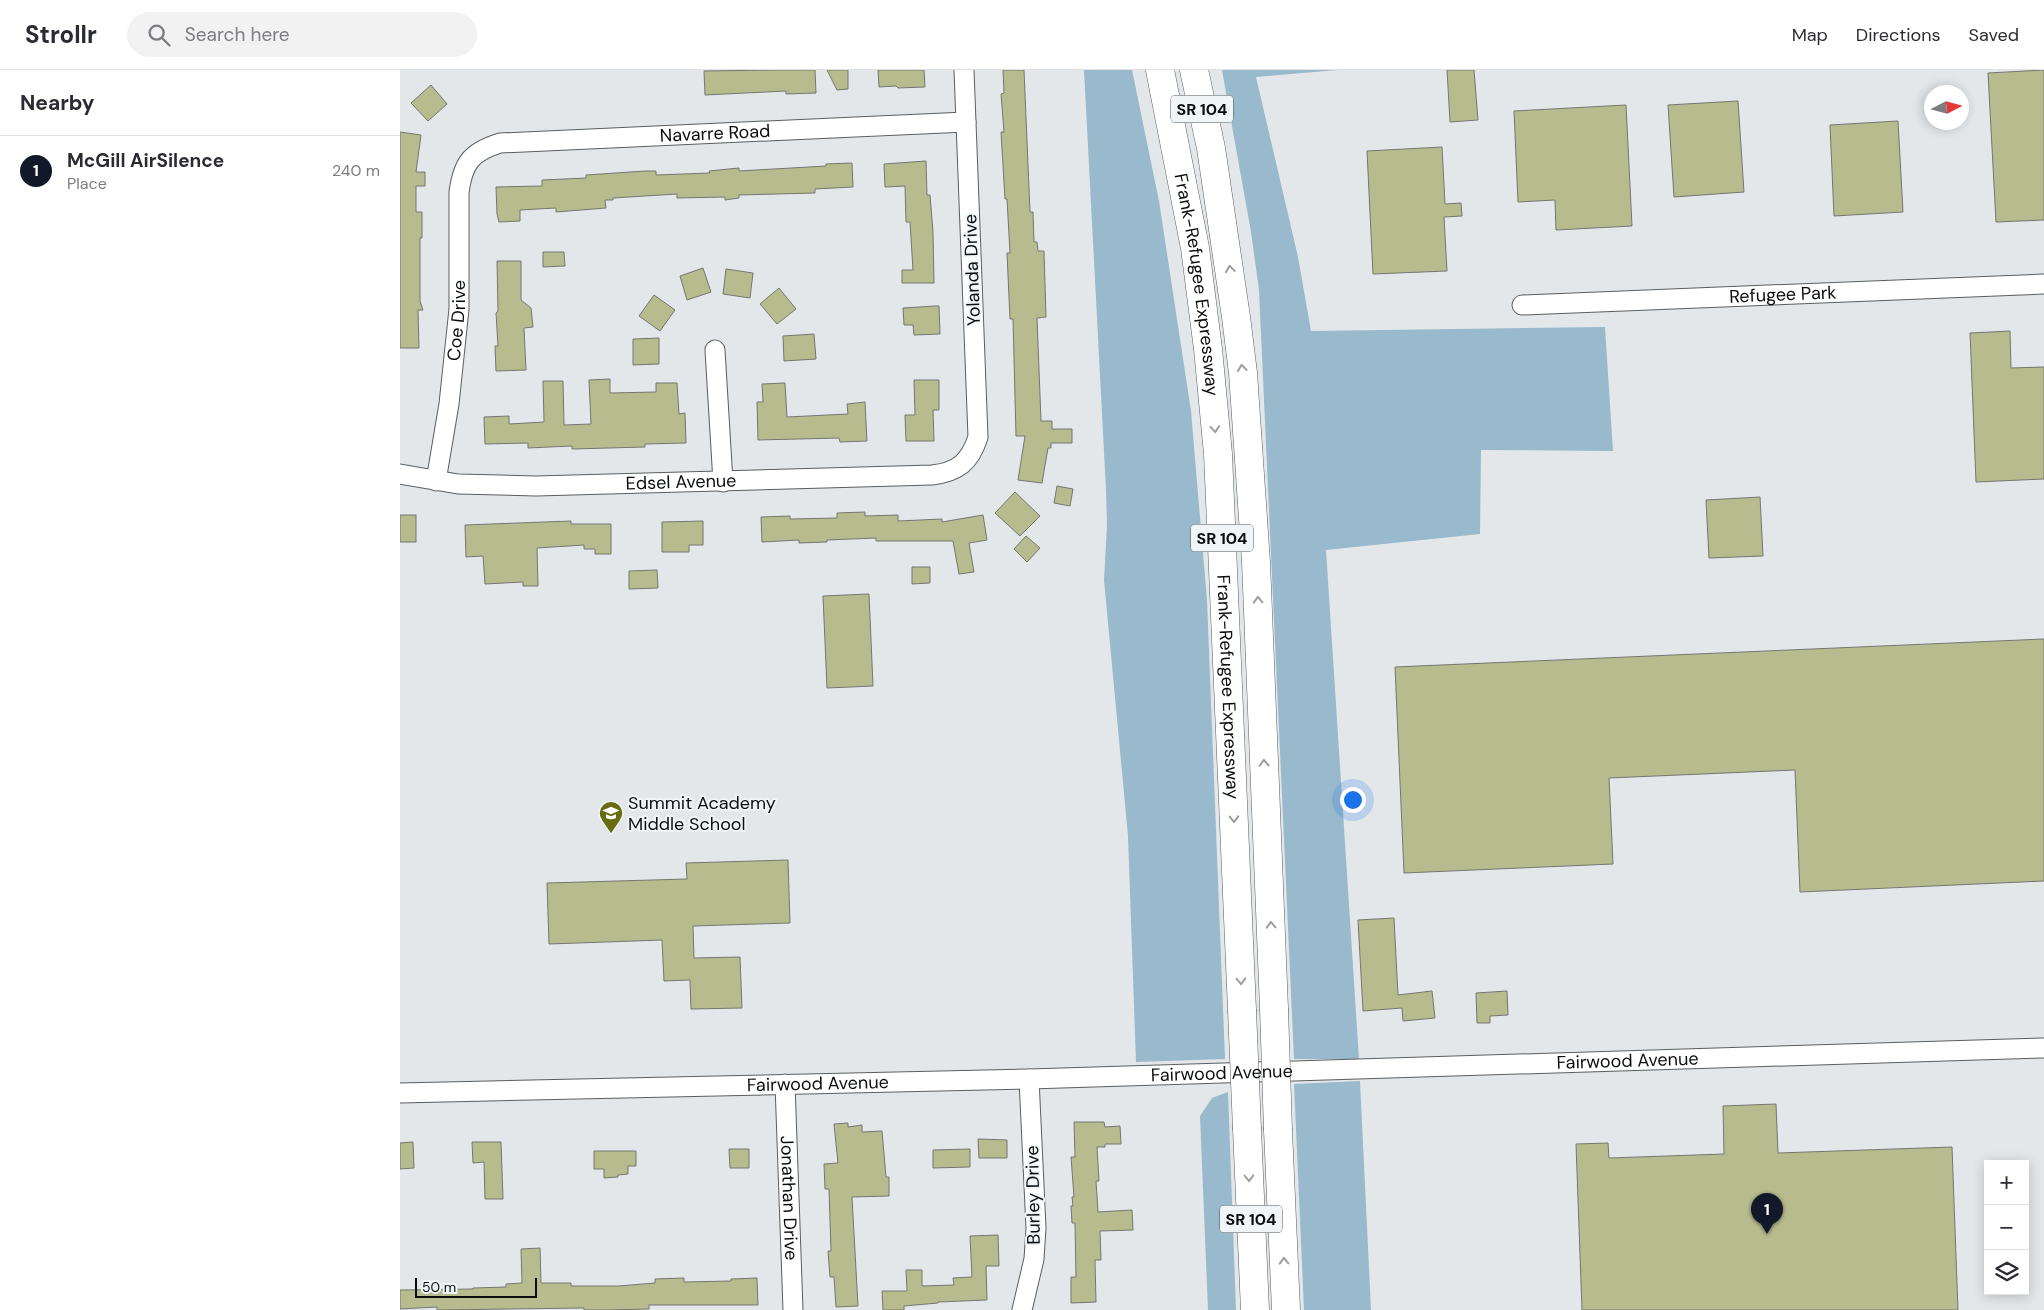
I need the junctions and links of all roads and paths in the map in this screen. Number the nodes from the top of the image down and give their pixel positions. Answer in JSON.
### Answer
{"nodes":[{"id":1,"x":964,"y":70,"type":"edge"},
{"id":2,"x":1150,"y":70,"type":"edge"},
{"id":3,"x":1160,"y":70,"type":"edge"},
{"id":4,"x":1194,"y":70,"type":"edge"},
{"id":5,"x":1200,"y":70,"type":"edge"},
{"id":6,"x":966,"y":122,"type":"junction"},
{"id":7,"x":1211,"y":148,"type":"junction"},
{"id":8,"x":1178,"y":153,"type":"junction"},
{"id":9,"x":469,"y":159,"type":"joint"},
{"id":10,"x":2044,"y":284,"type":"edge"},
{"id":11,"x":1522,"y":305,"type":"dead end"},
{"id":12,"x":715,"y":350,"type":"dead end"},
{"id":13,"x":962,"y":464,"type":"joint"},
{"id":14,"x":400,"y":474,"type":"edge"},
{"id":15,"x":436,"y":481,"type":"junction"},
{"id":16,"x":722,"y":482,"type":"junction"},
{"id":17,"x":2044,"y":1048,"type":"edge"},
{"id":18,"x":1030,"y":1079,"type":"junction"},
{"id":19,"x":785,"y":1084,"type":"junction"},
{"id":20,"x":400,"y":1093,"type":"edge"},
{"id":21,"x":793,"y":1310,"type":"edge"},
{"id":22,"x":1022,"y":1310,"type":"edge"},
{"id":23,"x":1255,"y":1310,"type":"edge"},
{"id":24,"x":1286,"y":1310,"type":"edge"}],
"edges":[{"from":1,"to":6,"type":"street","name":"Yolanda Drive"},
{"from":2,"to":8,"type":"highway"},
{"from":3,"to":8,"type":"highway","name":"Frank-Refugee Expressway","number":"SR 104"},
{"from":4,"to":7,"type":"highway","name":"Frank-Refugee Expressway","number":"SR 104"},
{"from":5,"to":7,"type":"highway"},
{"from":6,"to":9,"type":"street","name":"Navarre Road"},
{"from":6,"to":13,"type":"street","name":"Yolanda Drive"},
{"from":24,"to":7,"type":"highway","name":"Frank-Refugee Expressway","number":"SR 104","one_way":true,"bridge":true},
{"from":8,"to":23,"type":"highway","name":"Frank-Refugee Expressway","number":"SR 104","one_way":true,"bridge":true},
{"from":9,"to":15,"type":"street","name":"Coe Drive"},
{"from":10,"to":11,"type":"street","name":"Refugee Park"},
{"from":12,"to":16,"type":"street"},
{"from":13,"to":16,"type":"street","name":"Edsel Avenue"},
{"from":14,"to":15,"type":"street","name":"Edsel Avenue"},
{"from":15,"to":16,"type":"street","name":"Edsel Avenue"},
{"from":17,"to":18,"type":"street","name":"Fairwood Avenue"},
{"from":18,"to":19,"type":"street","name":"Fairwood Avenue"},
{"from":18,"to":22,"type":"street","name":"Burley Drive"},
{"from":19,"to":20,"type":"street","name":"Fairwood Avenue"},
{"from":19,"to":21,"type":"street","name":"Jonathan Drive"}]}
